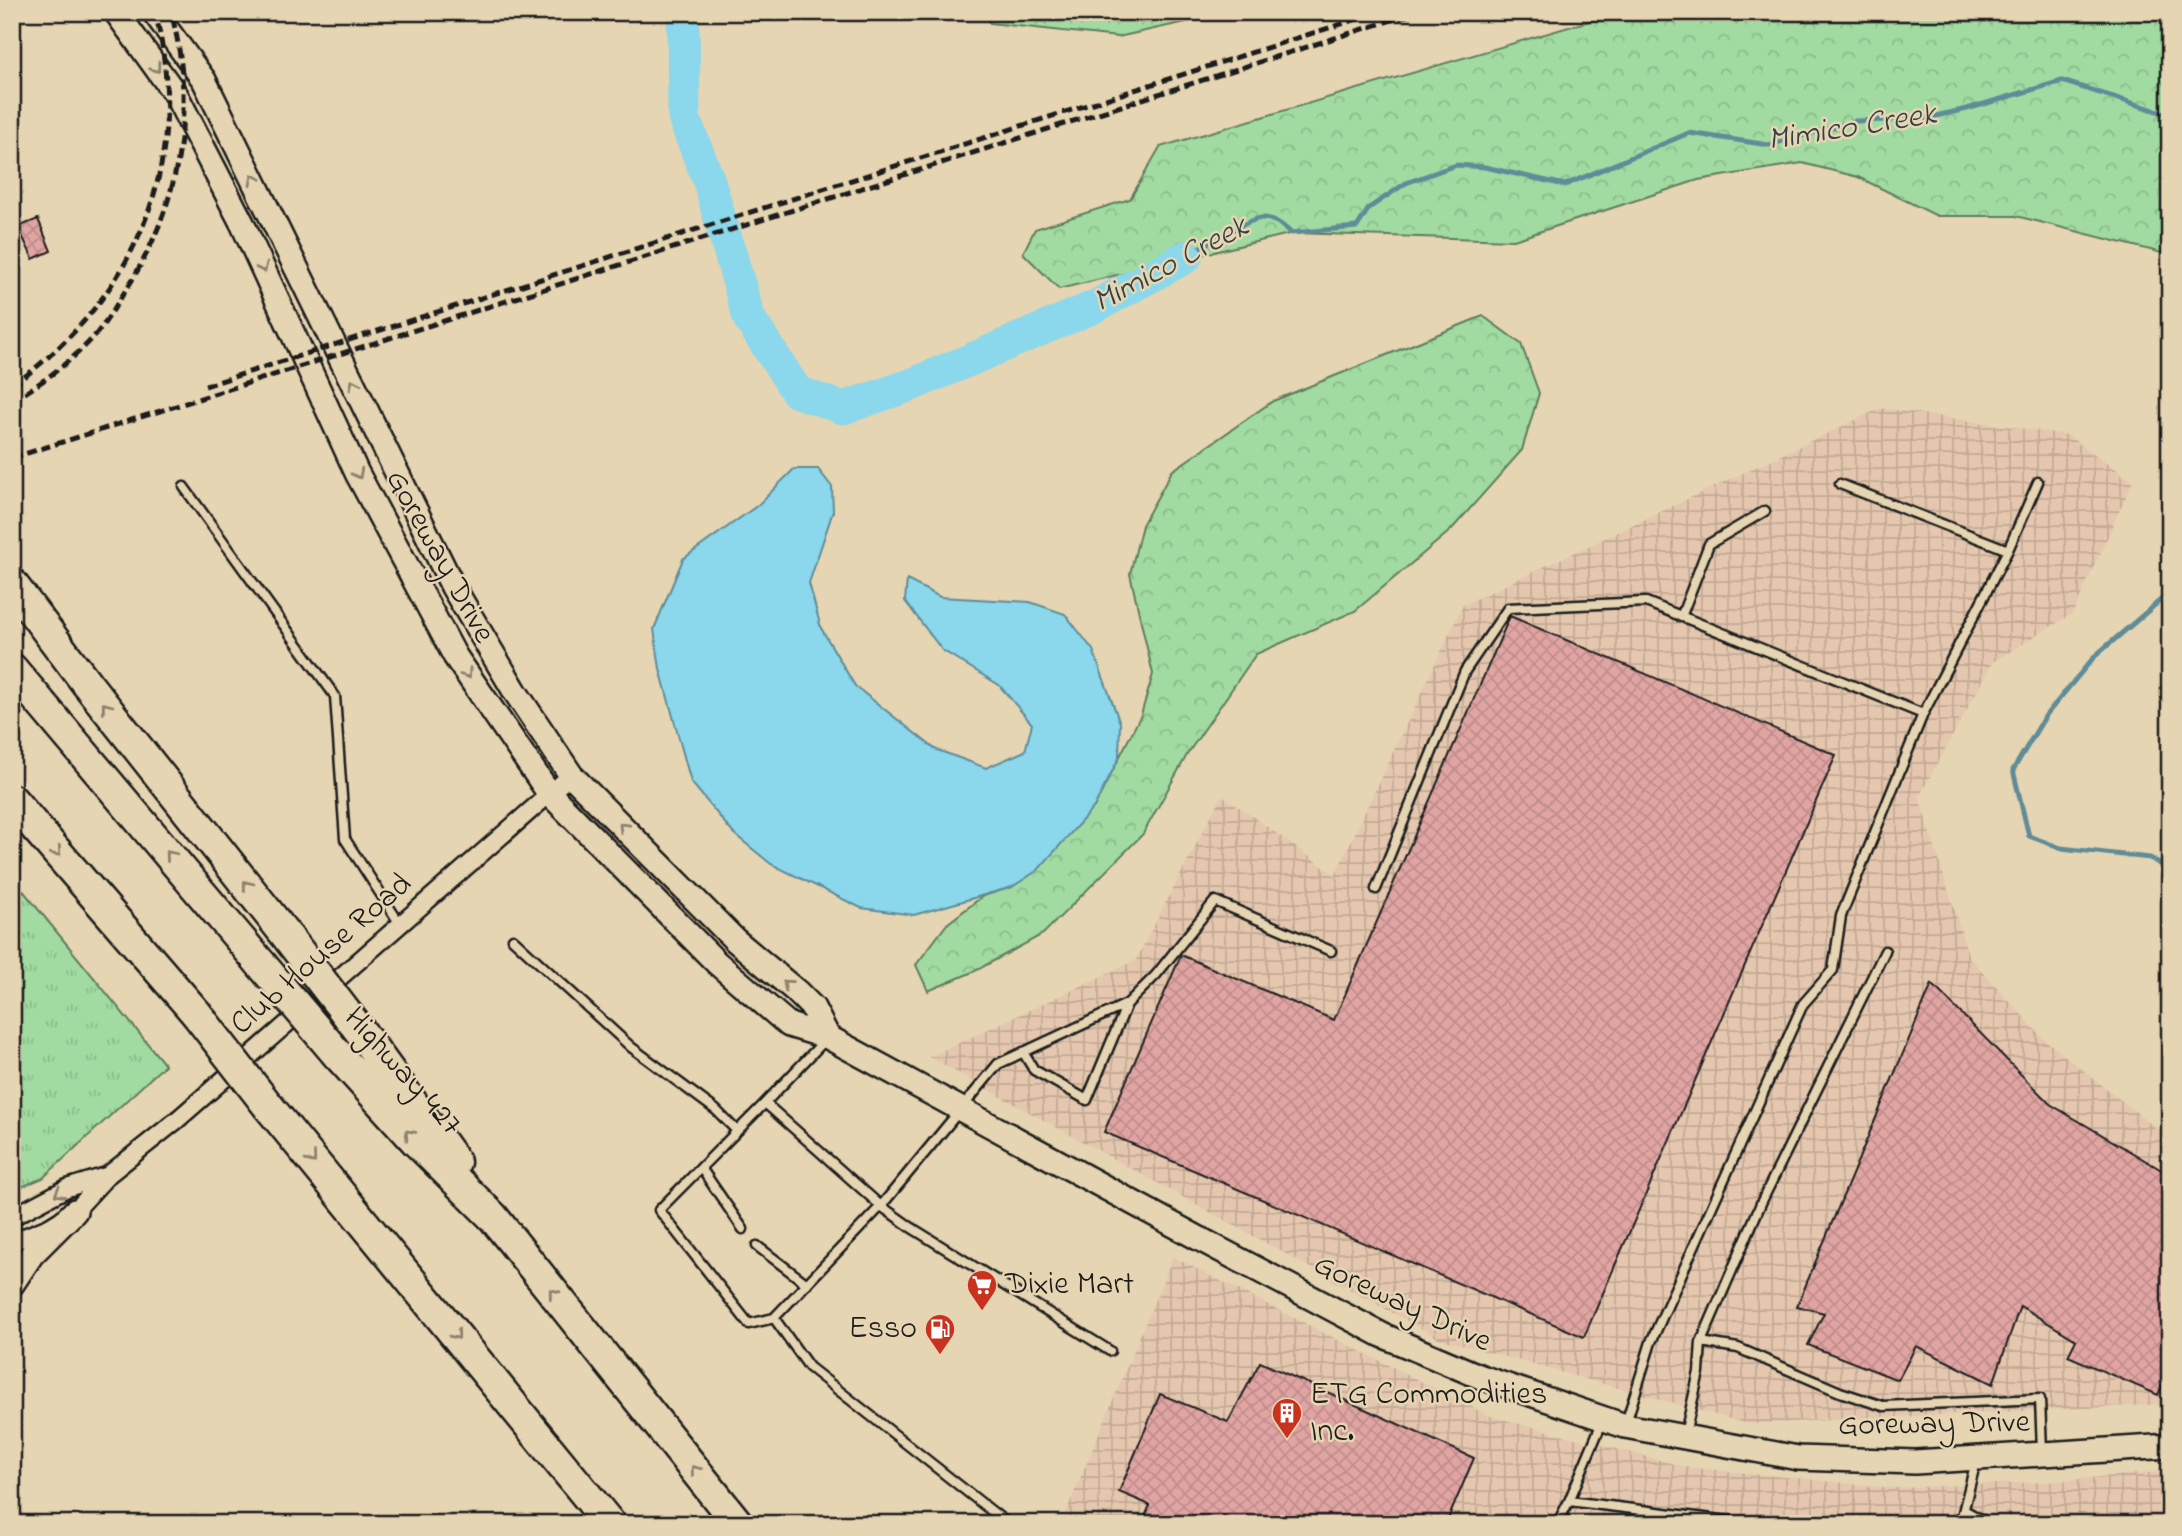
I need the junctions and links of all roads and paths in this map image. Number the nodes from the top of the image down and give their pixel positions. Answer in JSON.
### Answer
{"nodes":[{"id":1,"x":116,"y":12,"type":"edge"},
{"id":2,"x":154,"y":12,"type":"edge"},
{"id":3,"x":2038,"y":482,"type":"dead end"},
{"id":4,"x":1840,"y":484,"type":"dead end"},
{"id":5,"x":184,"y":487,"type":"dead end"},
{"id":6,"x":1765,"y":511,"type":"dead end"},
{"id":7,"x":2008,"y":550,"type":"junction"},
{"id":8,"x":12,"y":584,"type":"edge"},
{"id":9,"x":1681,"y":617,"type":"junction"},
{"id":10,"x":12,"y":669,"type":"edge"},
{"id":11,"x":1923,"y":714,"type":"junction"},
{"id":12,"x":571,"y":775,"type":"junction"},
{"id":13,"x":549,"y":793,"type":"junction"},
{"id":14,"x":12,"y":800,"type":"edge"},
{"id":15,"x":1376,"y":889,"type":"dead end"},
{"id":16,"x":400,"y":924,"type":"junction"},
{"id":17,"x":513,"y":939,"type":"dead end"},
{"id":18,"x":1331,"y":951,"type":"dead end"},
{"id":19,"x":1885,"y":951,"type":"dead end"},
{"id":20,"x":1127,"y":1004,"type":"junction"},
{"id":21,"x":828,"y":1037,"type":"junction"},
{"id":22,"x":1023,"y":1052,"type":"junction"},
{"id":23,"x":765,"y":1103,"type":"junction"},
{"id":24,"x":962,"y":1109,"type":"junction"},
{"id":25,"x":737,"y":1131,"type":"junction"},
{"id":26,"x":701,"y":1168,"type":"junction"},
{"id":27,"x":108,"y":1175,"type":"junction"},
{"id":28,"x":881,"y":1206,"type":"junction"},
{"id":29,"x":75,"y":1210,"type":"junction"},
{"id":30,"x":12,"y":1217,"type":"edge"},
{"id":31,"x":493,"y":1217,"type":"junction"},
{"id":32,"x":743,"y":1229,"type":"dead end"},
{"id":33,"x":12,"y":1242,"type":"edge"},
{"id":34,"x":757,"y":1246,"type":"dead end"},
{"id":35,"x":12,"y":1284,"type":"edge"},
{"id":36,"x":807,"y":1284,"type":"junction"},
{"id":37,"x":774,"y":1318,"type":"junction"},
{"id":38,"x":1701,"y":1342,"type":"junction"},
{"id":39,"x":1110,"y":1352,"type":"dead end"},
{"id":40,"x":1614,"y":1423,"type":"junction"},
{"id":41,"x":1684,"y":1437,"type":"junction"},
{"id":42,"x":2170,"y":1446,"type":"edge"},
{"id":43,"x":2042,"y":1454,"type":"junction"},
{"id":44,"x":1977,"y":1458,"type":"junction"},
{"id":45,"x":1569,"y":1502,"type":"junction"},
{"id":46,"x":1964,"y":1510,"type":"junction"},
{"id":47,"x":610,"y":1524,"type":"edge"},
{"id":48,"x":738,"y":1524,"type":"edge"},
{"id":49,"x":1008,"y":1524,"type":"edge"},
{"id":50,"x":1558,"y":1524,"type":"edge"},
{"id":51,"x":1753,"y":1524,"type":"edge"},
{"id":52,"x":1960,"y":1524,"type":"edge"},
{"id":53,"x":1989,"y":1524,"type":"edge"}],
"edges":[{"from":1,"to":13,"type":"main road","name":"Goreway Drive","one_way":true},
{"from":12,"to":2,"type":"main road","name":"Goreway Drive","one_way":true},
{"from":3,"to":7,"type":"lane"},
{"from":4,"to":7,"type":"lane"},
{"from":5,"to":16,"type":"lane"},
{"from":6,"to":9,"type":"lane"},
{"from":7,"to":11,"type":"lane"},
{"from":31,"to":8,"type":"highway","one_way":true,"bridge":true},
{"from":9,"to":11,"type":"lane"},
{"from":9,"to":15,"type":"lane"},
{"from":31,"to":10,"type":"highway","name":"Highway 427","one_way":true,"bridge":true},
{"from":11,"to":40,"type":"lane"},
{"from":12,"to":13,"type":"street","name":"Club House Road"},
{"from":21,"to":12,"type":"main road","name":"Goreway Drive","one_way":true},
{"from":13,"to":16,"type":"street","name":"Club House Road"},
{"from":13,"to":21,"type":"main road","name":"Goreway Drive"},
{"from":14,"to":47,"type":"highway","one_way":true,"bridge":true},
{"from":16,"to":27,"type":"street","name":"Club House Road"},
{"from":17,"to":25,"type":"lane"},
{"from":18,"to":20,"type":"lane"},
{"from":19,"to":38,"type":"lane"},
{"from":20,"to":22,"type":"lane"},
{"from":20,"to":22,"type":"lane"},
{"from":21,"to":23,"type":"lane"},
{"from":21,"to":24,"type":"main road","name":"Goreway Drive"},
{"from":22,"to":24,"type":"lane"},
{"from":23,"to":25,"type":"lane"},
{"from":23,"to":28,"type":"lane"},
{"from":24,"to":28,"type":"lane"},
{"from":24,"to":40,"type":"main road","name":"Goreway Drive"},
{"from":25,"to":26,"type":"lane"},
{"from":26,"to":32,"type":"lane"},
{"from":26,"to":37,"type":"lane"},
{"from":27,"to":29,"type":"street","name":"Club House Road"},
{"from":27,"to":30,"type":"street","name":"Club House Road","one_way":true},
{"from":28,"to":36,"type":"lane"},
{"from":28,"to":39,"type":"lane"},
{"from":29,"to":33,"type":"street","name":"Club House Road"},
{"from":29,"to":35,"type":"main road"},
{"from":48,"to":31,"type":"highway","name":"Highway 427","one_way":true},
{"from":34,"to":36,"type":"lane"},
{"from":36,"to":37,"type":"lane"},
{"from":37,"to":49,"type":"lane"},
{"from":38,"to":41,"type":"lane"},
{"from":38,"to":43,"type":"lane"},
{"from":40,"to":41,"type":"main road","name":"Goreway Drive"},
{"from":40,"to":45,"type":"lane"},
{"from":41,"to":44,"type":"main road","name":"Goreway Drive"},
{"from":42,"to":43,"type":"main road","name":"Goreway Drive"},
{"from":43,"to":44,"type":"main road","name":"Goreway Drive"},
{"from":44,"to":46,"type":"lane"},
{"from":45,"to":50,"type":"lane"},
{"from":45,"to":51,"type":"lane"},
{"from":46,"to":52,"type":"lane"},
{"from":46,"to":53,"type":"lane"}]}
